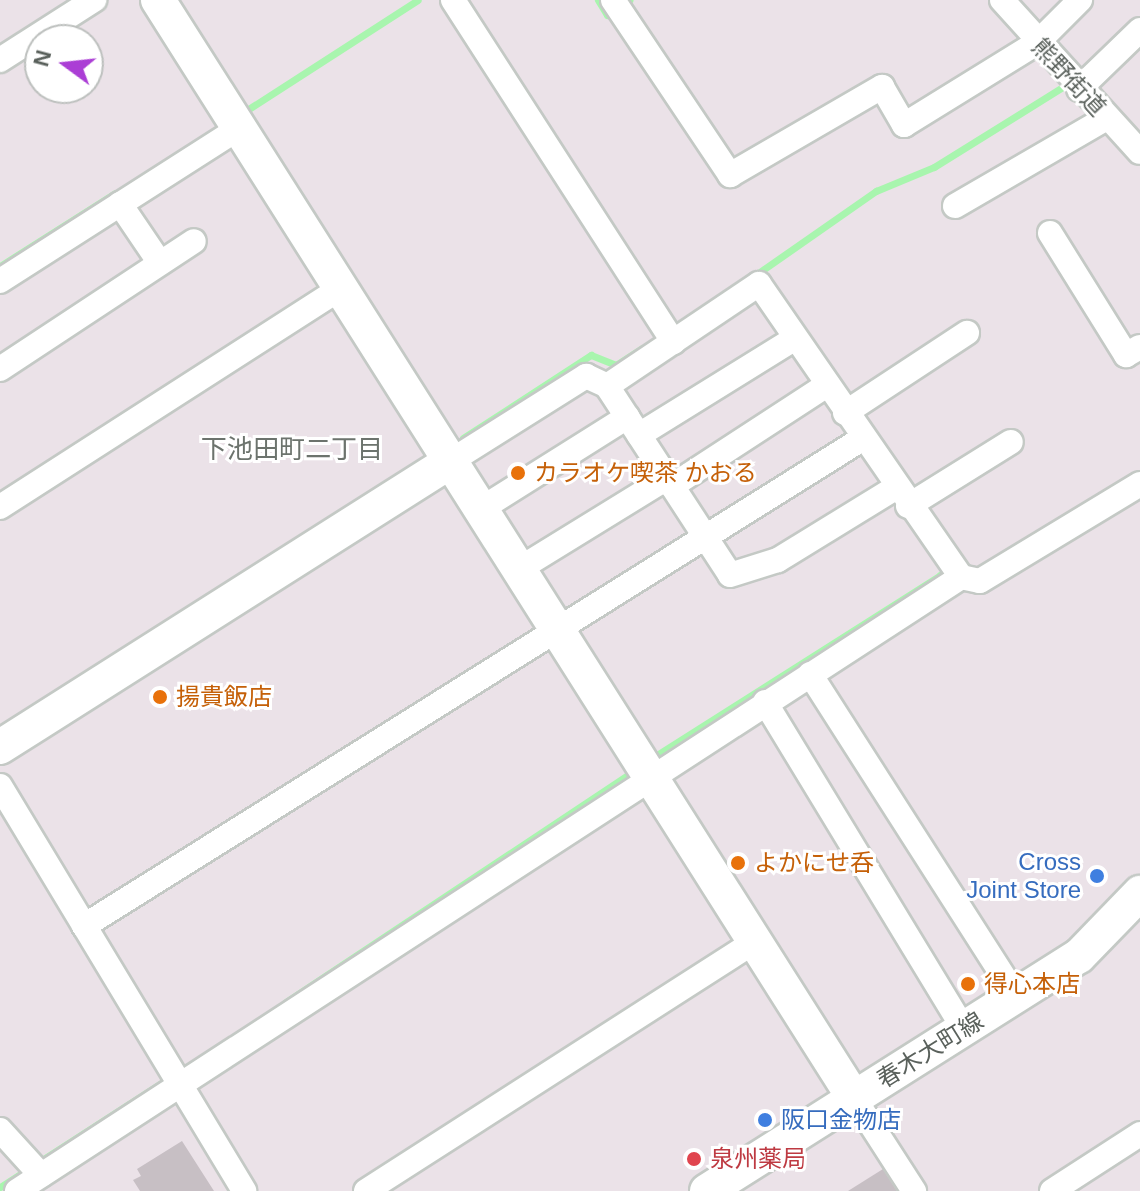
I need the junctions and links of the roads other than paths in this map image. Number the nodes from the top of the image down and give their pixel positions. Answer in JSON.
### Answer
{"nodes":[{"id":1,"x":94,"y":0,"type":"edge"},
{"id":2,"x":158,"y":0,"type":"edge"},
{"id":3,"x":453,"y":0,"type":"edge"},
{"id":4,"x":613,"y":0,"type":"edge"},
{"id":5,"x":1002,"y":0,"type":"edge"},
{"id":6,"x":1080,"y":0,"type":"edge"},
{"id":7,"x":1140,"y":30,"type":"edge"},
{"id":8,"x":1037,"y":43,"type":"junction"},
{"id":9,"x":0,"y":60,"type":"edge"},
{"id":10,"x":1079,"y":89,"type":"junction"},
{"id":11,"x":1107,"y":118,"type":"junction"},
{"id":12,"x":239,"y":128,"type":"junction"},
{"id":13,"x":1140,"y":152,"type":"edge"},
{"id":14,"x":120,"y":204,"type":"junction"},
{"id":15,"x":955,"y":206,"type":"dead end"},
{"id":16,"x":1050,"y":233,"type":"dead end"},
{"id":17,"x":194,"y":241,"type":"dead end"},
{"id":18,"x":160,"y":263,"type":"junction"},
{"id":19,"x":0,"y":281,"type":"edge"},
{"id":20,"x":341,"y":288,"type":"junction"},
{"id":21,"x":967,"y":333,"type":"dead end"},
{"id":22,"x":794,"y":339,"type":"junction"},
{"id":23,"x":673,"y":342,"type":"junction"},
{"id":24,"x":1140,"y":347,"type":"edge"},
{"id":25,"x":0,"y":369,"type":"edge"},
{"id":26,"x":827,"y":385,"type":"junction"},
{"id":27,"x":607,"y":386,"type":"junction"},
{"id":28,"x":845,"y":413,"type":"junction"},
{"id":29,"x":633,"y":426,"type":"junction"},
{"id":30,"x":862,"y":439,"type":"junction"},
{"id":31,"x":1011,"y":442,"type":"dead end"},
{"id":32,"x":451,"y":461,"type":"junction"},
{"id":33,"x":670,"y":482,"type":"junction"},
{"id":34,"x":1140,"y":484,"type":"edge"},
{"id":35,"x":901,"y":497,"type":"junction"},
{"id":36,"x":0,"y":507,"type":"edge"},
{"id":37,"x":481,"y":509,"type":"junction"},
{"id":38,"x":706,"y":537,"type":"junction"},
{"id":39,"x":519,"y":569,"type":"junction"},
{"id":40,"x":961,"y":577,"type":"junction"},
{"id":41,"x":558,"y":630,"type":"junction"},
{"id":42,"x":810,"y":674,"type":"junction"},
{"id":43,"x":765,"y":702,"type":"junction"},
{"id":44,"x":0,"y":747,"type":"edge"},
{"id":45,"x":650,"y":776,"type":"junction"},
{"id":46,"x":0,"y":786,"type":"edge"},
{"id":47,"x":1135,"y":903,"type":"edge"},
{"id":48,"x":84,"y":926,"type":"junction"},
{"id":49,"x":755,"y":941,"type":"junction"},
{"id":50,"x":1016,"y":996,"type":"junction"},
{"id":51,"x":964,"y":1029,"type":"junction"},
{"id":52,"x":178,"y":1083,"type":"junction"},
{"id":53,"x":854,"y":1098,"type":"junction"},
{"id":54,"x":0,"y":1130,"type":"edge"},
{"id":55,"x":1140,"y":1134,"type":"edge"},
{"id":56,"x":41,"y":1175,"type":"junction"},
{"id":57,"x":17,"y":1191,"type":"edge"},
{"id":58,"x":244,"y":1191,"type":"edge"},
{"id":59,"x":366,"y":1191,"type":"edge"},
{"id":60,"x":707,"y":1191,"type":"edge"},
{"id":61,"x":914,"y":1191,"type":"edge"},
{"id":62,"x":1052,"y":1191,"type":"edge"}],
"edges":[{"from":1,"to":9,"type":"street"},
{"from":2,"to":12,"type":"street"},
{"from":3,"to":23,"type":"street"},
{"from":4,"to":8,"type":"street"},
{"from":5,"to":8,"type":"street","name":"熊野街道"},
{"from":6,"to":8,"type":"street"},
{"from":7,"to":10,"type":"street"},
{"from":8,"to":10,"type":"street","name":"熊野街道"},
{"from":10,"to":11,"type":"street","name":"熊野街道"},
{"from":11,"to":13,"type":"street","name":"熊野街道"},
{"from":11,"to":15,"type":"street"},
{"from":12,"to":14,"type":"street"},
{"from":12,"to":20,"type":"street"},
{"from":14,"to":18,"type":"street"},
{"from":14,"to":19,"type":"street"},
{"from":16,"to":24,"type":"street"},
{"from":17,"to":18,"type":"street"},
{"from":18,"to":25,"type":"street"},
{"from":20,"to":32,"type":"street"},
{"from":20,"to":36,"type":"street"},
{"from":21,"to":28,"type":"street"},
{"from":22,"to":23,"type":"street"},
{"from":22,"to":26,"type":"street"},
{"from":22,"to":29,"type":"street"},
{"from":23,"to":27,"type":"street"},
{"from":26,"to":28,"type":"street"},
{"from":26,"to":33,"type":"street"},
{"from":27,"to":29,"type":"street"},
{"from":27,"to":32,"type":"street"},
{"from":28,"to":30,"type":"street"},
{"from":29,"to":33,"type":"street"},
{"from":29,"to":37,"type":"street"},
{"from":30,"to":35,"type":"street"},
{"from":30,"to":38,"type":"street"},
{"from":31,"to":35,"type":"street"},
{"from":32,"to":37,"type":"street"},
{"from":32,"to":44,"type":"street"},
{"from":33,"to":38,"type":"street"},
{"from":33,"to":39,"type":"street"},
{"from":34,"to":40,"type":"street"},
{"from":35,"to":38,"type":"street"},
{"from":35,"to":40,"type":"street"},
{"from":37,"to":39,"type":"street"},
{"from":38,"to":41,"type":"street"},
{"from":39,"to":41,"type":"street"},
{"from":40,"to":42,"type":"street"},
{"from":41,"to":45,"type":"street"},
{"from":41,"to":48,"type":"street"},
{"from":42,"to":43,"type":"street"},
{"from":42,"to":50,"type":"street"},
{"from":43,"to":45,"type":"street"},
{"from":43,"to":51,"type":"street"},
{"from":45,"to":49,"type":"street"},
{"from":45,"to":52,"type":"street"},
{"from":46,"to":48,"type":"street"},
{"from":47,"to":50,"type":"street","name":"春木大町線"},
{"from":48,"to":52,"type":"street"},
{"from":49,"to":53,"type":"street"},
{"from":49,"to":59,"type":"street"},
{"from":50,"to":51,"type":"street","name":"春木大町線"},
{"from":51,"to":53,"type":"street","name":"春木大町線"},
{"from":52,"to":56,"type":"street"},
{"from":52,"to":58,"type":"street"},
{"from":53,"to":60,"type":"street","name":"春木大町線"},
{"from":53,"to":61,"type":"street"},
{"from":54,"to":56,"type":"street"},
{"from":55,"to":62,"type":"street"},
{"from":56,"to":57,"type":"street"}]}
